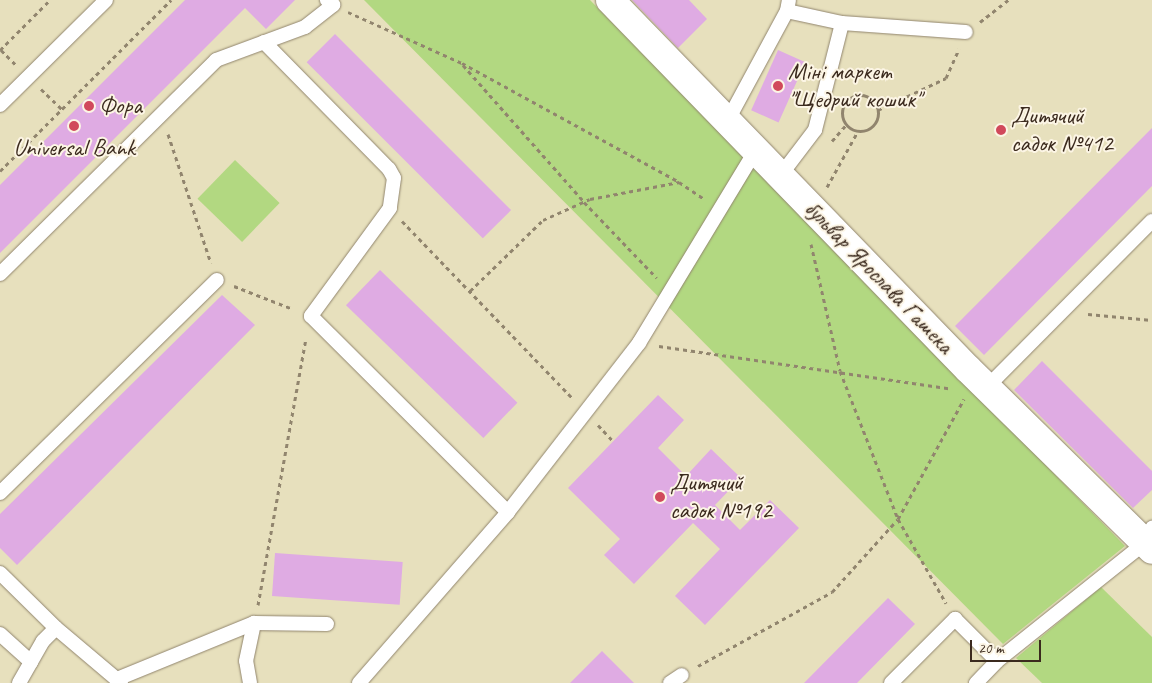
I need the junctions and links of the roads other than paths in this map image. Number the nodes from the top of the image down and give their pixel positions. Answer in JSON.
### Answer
{"nodes":[{"id":1,"x":106,"y":0,"type":"edge"},
{"id":2,"x":610,"y":0,"type":"edge"},
{"id":3,"x":330,"y":3,"type":"edge"},
{"id":4,"x":788,"y":6,"type":"edge"},
{"id":5,"x":842,"y":23,"type":"junction"},
{"id":6,"x":966,"y":32,"type":"road end"},
{"id":7,"x":264,"y":42,"type":"junction"},
{"id":8,"x":0,"y":106,"type":"edge"},
{"id":9,"x":728,"y":120,"type":"junction"},
{"id":10,"x":756,"y":150,"type":"junction"},
{"id":11,"x":780,"y":176,"type":"junction"},
{"id":12,"x":1152,"y":221,"type":"edge"},
{"id":13,"x":0,"y":274,"type":"edge"},
{"id":14,"x":217,"y":280,"type":"road end"},
{"id":15,"x":977,"y":385,"type":"junction"},
{"id":16,"x":0,"y":493,"type":"edge"},
{"id":17,"x":508,"y":512,"type":"junction"},
{"id":18,"x":1150,"y":541,"type":"edge"},
{"id":19,"x":0,"y":573,"type":"edge"},
{"id":20,"x":254,"y":623,"type":"junction"},
{"id":21,"x":327,"y":624,"type":"dead end"},
{"id":22,"x":56,"y":628,"type":"junction"},
{"id":23,"x":0,"y":634,"type":"edge"},
{"id":24,"x":997,"y":661,"type":"junction"},
{"id":25,"x":31,"y":662,"type":"junction"},
{"id":26,"x":682,"y":675,"type":"road end"},
{"id":27,"x":119,"y":681,"type":"edge"},
{"id":28,"x":19,"y":683,"type":"edge"},
{"id":29,"x":250,"y":683,"type":"edge"},
{"id":30,"x":359,"y":683,"type":"edge"},
{"id":31,"x":670,"y":683,"type":"edge"},
{"id":32,"x":891,"y":683,"type":"edge"},
{"id":33,"x":976,"y":683,"type":"edge"}],
"edges":[{"from":1,"to":8,"type":"lane"},
{"from":2,"to":9,"type":"street","name":"бульвар Ярослава Гашека"},
{"from":3,"to":7,"type":"lane"},
{"from":4,"to":5,"type":"lane"},
{"from":4,"to":9,"type":"lane"},
{"from":5,"to":6,"type":"lane"},
{"from":5,"to":11,"type":"lane"},
{"from":7,"to":13,"type":"lane"},
{"from":7,"to":17,"type":"lane"},
{"from":9,"to":10,"type":"street","name":"бульвар Ярослава Гашека"},
{"from":10,"to":11,"type":"street","name":"бульвар Ярослава Гашека"},
{"from":10,"to":17,"type":"lane"},
{"from":11,"to":15,"type":"street","name":"бульвар Ярослава Гашека"},
{"from":12,"to":15,"type":"lane"},
{"from":14,"to":16,"type":"lane"},
{"from":15,"to":18,"type":"street","name":"бульвар Ярослава Гашека"},
{"from":17,"to":30,"type":"lane"},
{"from":18,"to":24,"type":"lane"},
{"from":19,"to":22,"type":"lane"},
{"from":20,"to":21,"type":"lane"},
{"from":20,"to":27,"type":"lane"},
{"from":20,"to":29,"type":"lane"},
{"from":22,"to":25,"type":"lane"},
{"from":22,"to":27,"type":"lane"},
{"from":23,"to":25,"type":"lane"},
{"from":24,"to":32,"type":"lane"},
{"from":24,"to":33,"type":"lane"},
{"from":25,"to":28,"type":"lane"},
{"from":26,"to":31,"type":"lane"}]}
